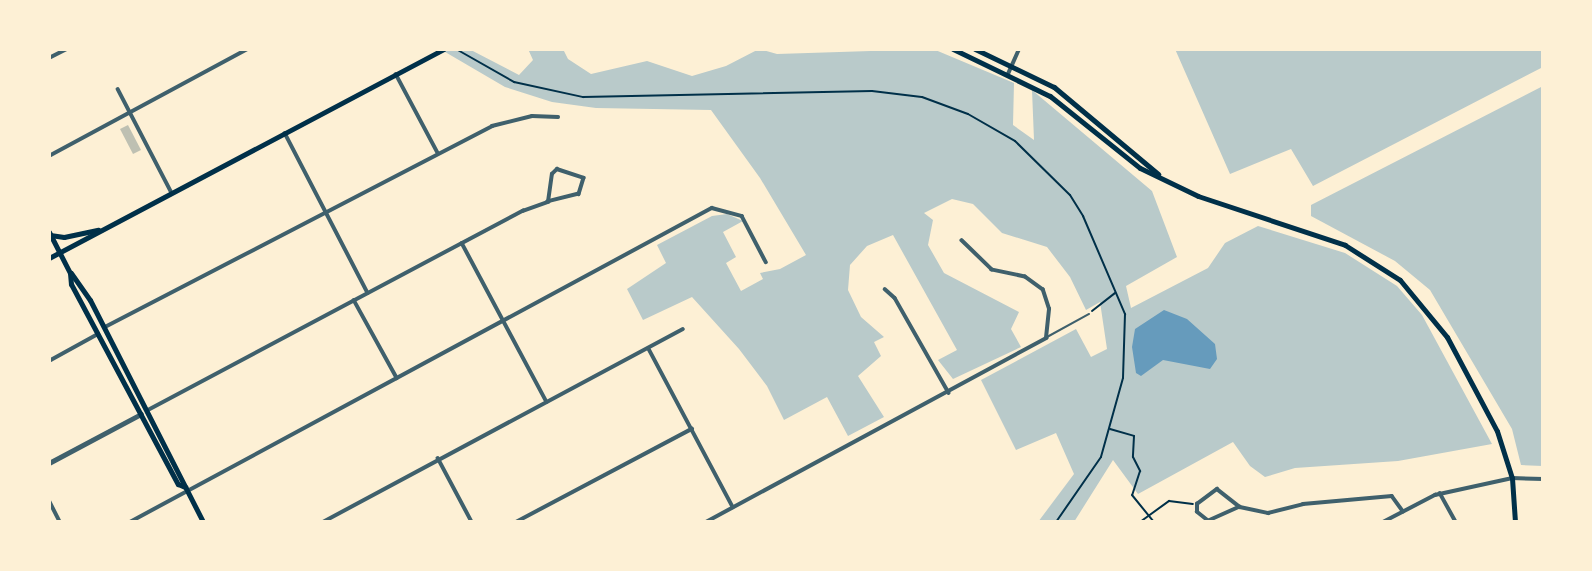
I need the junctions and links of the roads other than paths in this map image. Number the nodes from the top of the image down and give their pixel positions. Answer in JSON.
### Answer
{"nodes":[{"id":1,"x":67,"y":49,"type":"edge"},
{"id":2,"x":248,"y":49,"type":"edge"},
{"id":3,"x":444,"y":49,"type":"edge"},
{"id":4,"x":953,"y":49,"type":"edge"},
{"id":5,"x":975,"y":49,"type":"edge"},
{"id":6,"x":1019,"y":49,"type":"edge"},
{"id":7,"x":49,"y":58,"type":"edge"},
{"id":8,"x":1012,"y":66,"type":"junction"},
{"id":9,"x":396,"y":74,"type":"junction"},
{"id":10,"x":1008,"y":74,"type":"junction"},
{"id":11,"x":118,"y":89,"type":"dead end"},
{"id":12,"x":130,"y":112,"type":"junction"},
{"id":13,"x":558,"y":117,"type":"dead end"},
{"id":14,"x":285,"y":133,"type":"junction"},
{"id":15,"x":438,"y":154,"type":"junction"},
{"id":16,"x":49,"y":156,"type":"edge"},
{"id":17,"x":1160,"y":176,"type":"junction"},
{"id":18,"x":172,"y":193,"type":"junction"},
{"id":19,"x":548,"y":202,"type":"junction"},
{"id":20,"x":328,"y":212,"type":"junction"},
{"id":21,"x":102,"y":230,"type":"junction"},
{"id":22,"x":50,"y":233,"type":"edge"},
{"id":23,"x":962,"y":241,"type":"dead end"},
{"id":24,"x":462,"y":243,"type":"junction"},
{"id":25,"x":60,"y":252,"type":"junction"},
{"id":26,"x":49,"y":258,"type":"edge"},
{"id":27,"x":766,"y":262,"type":"dead end"},
{"id":28,"x":71,"y":273,"type":"junction"},
{"id":29,"x":885,"y":289,"type":"dead end"},
{"id":30,"x":368,"y":293,"type":"junction"},
{"id":31,"x":354,"y":300,"type":"junction"},
{"id":32,"x":1089,"y":314,"type":"road end"},
{"id":33,"x":505,"y":323,"type":"junction"},
{"id":34,"x":105,"y":327,"type":"junction"},
{"id":35,"x":683,"y":329,"type":"dead end"},
{"id":36,"x":98,"y":334,"type":"junction"},
{"id":37,"x":1046,"y":338,"type":"junction"},
{"id":38,"x":649,"y":348,"type":"junction"},
{"id":39,"x":49,"y":361,"type":"edge"},
{"id":40,"x":397,"y":378,"type":"junction"},
{"id":41,"x":948,"y":393,"type":"junction"},
{"id":42,"x":547,"y":403,"type":"junction"},
{"id":43,"x":148,"y":410,"type":"junction"},
{"id":44,"x":141,"y":414,"type":"junction"},
{"id":45,"x":692,"y":429,"type":"junction"},
{"id":46,"x":438,"y":458,"type":"junction"},
{"id":47,"x":49,"y":463,"type":"edge"},
{"id":48,"x":1512,"y":478,"type":"junction"},
{"id":49,"x":1543,"y":478,"type":"edge"},
{"id":50,"x":186,"y":490,"type":"junction"},
{"id":51,"x":1440,"y":494,"type":"junction"},
{"id":52,"x":49,"y":500,"type":"edge"},
{"id":53,"x":1240,"y":507,"type":"junction"},
{"id":54,"x":733,"y":508,"type":"junction"},
{"id":55,"x":1403,"y":512,"type":"junction"},
{"id":56,"x":60,"y":522,"type":"edge"},
{"id":57,"x":130,"y":522,"type":"edge"},
{"id":58,"x":203,"y":522,"type":"edge"},
{"id":59,"x":323,"y":522,"type":"edge"},
{"id":60,"x":472,"y":522,"type":"edge"},
{"id":61,"x":516,"y":522,"type":"edge"},
{"id":62,"x":706,"y":522,"type":"edge"},
{"id":63,"x":1383,"y":522,"type":"edge"},
{"id":64,"x":1456,"y":522,"type":"edge"},
{"id":65,"x":1515,"y":522,"type":"edge"}],
"edges":[{"from":1,"to":7,"type":"street"},
{"from":2,"to":12,"type":"street"},
{"from":3,"to":9,"type":"main road"},
{"from":4,"to":10,"type":"main road"},
{"from":5,"to":8,"type":"main road"},
{"from":6,"to":8,"type":"street"},
{"from":8,"to":10,"type":"street"},
{"from":8,"to":17,"type":"main road"},
{"from":9,"to":14,"type":"main road"},
{"from":9,"to":15,"type":"street"},
{"from":10,"to":17,"type":"main road"},
{"from":11,"to":12,"type":"street"},
{"from":12,"to":16,"type":"street"},
{"from":12,"to":18,"type":"street"},
{"from":13,"to":15,"type":"street"},
{"from":14,"to":18,"type":"main road"},
{"from":14,"to":20,"type":"street"},
{"from":15,"to":20,"type":"street"},
{"from":17,"to":48,"type":"main road"},
{"from":18,"to":21,"type":"main road"},
{"from":19,"to":19,"type":"street"},
{"from":19,"to":24,"type":"street"},
{"from":20,"to":30,"type":"street"},
{"from":20,"to":34,"type":"street"},
{"from":21,"to":22,"type":"main road"},
{"from":21,"to":25,"type":"main road"},
{"from":22,"to":25,"type":"main road"},
{"from":23,"to":37,"type":"street"},
{"from":24,"to":30,"type":"street"},
{"from":24,"to":33,"type":"street"},
{"from":25,"to":26,"type":"main road"},
{"from":25,"to":28,"type":"main road"},
{"from":27,"to":33,"type":"street"},
{"from":28,"to":34,"type":"main road"},
{"from":28,"to":36,"type":"main road"},
{"from":29,"to":41,"type":"street"},
{"from":30,"to":31,"type":"street"},
{"from":31,"to":40,"type":"street"},
{"from":31,"to":43,"type":"street"},
{"from":32,"to":37,"type":"lane"},
{"from":33,"to":40,"type":"street"},
{"from":33,"to":42,"type":"street"},
{"from":34,"to":43,"type":"main road"},
{"from":35,"to":38,"type":"street"},
{"from":36,"to":39,"type":"street"},
{"from":36,"to":44,"type":"main road"},
{"from":37,"to":41,"type":"street"},
{"from":38,"to":42,"type":"street"},
{"from":38,"to":45,"type":"street"},
{"from":40,"to":50,"type":"street"},
{"from":41,"to":54,"type":"street"},
{"from":42,"to":46,"type":"street"},
{"from":43,"to":44,"type":"street"},
{"from":43,"to":50,"type":"main road"},
{"from":44,"to":47,"type":"street"},
{"from":44,"to":50,"type":"main road"},
{"from":45,"to":54,"type":"street"},
{"from":45,"to":61,"type":"street"},
{"from":46,"to":59,"type":"street"},
{"from":46,"to":60,"type":"street"},
{"from":48,"to":49,"type":"street"},
{"from":48,"to":51,"type":"street"},
{"from":48,"to":65,"type":"main road"},
{"from":50,"to":57,"type":"street"},
{"from":50,"to":58,"type":"main road"},
{"from":51,"to":55,"type":"street"},
{"from":51,"to":64,"type":"street"},
{"from":52,"to":56,"type":"street"},
{"from":53,"to":53,"type":"street"},
{"from":53,"to":55,"type":"street"},
{"from":54,"to":62,"type":"street"},
{"from":55,"to":63,"type":"street"}]}
